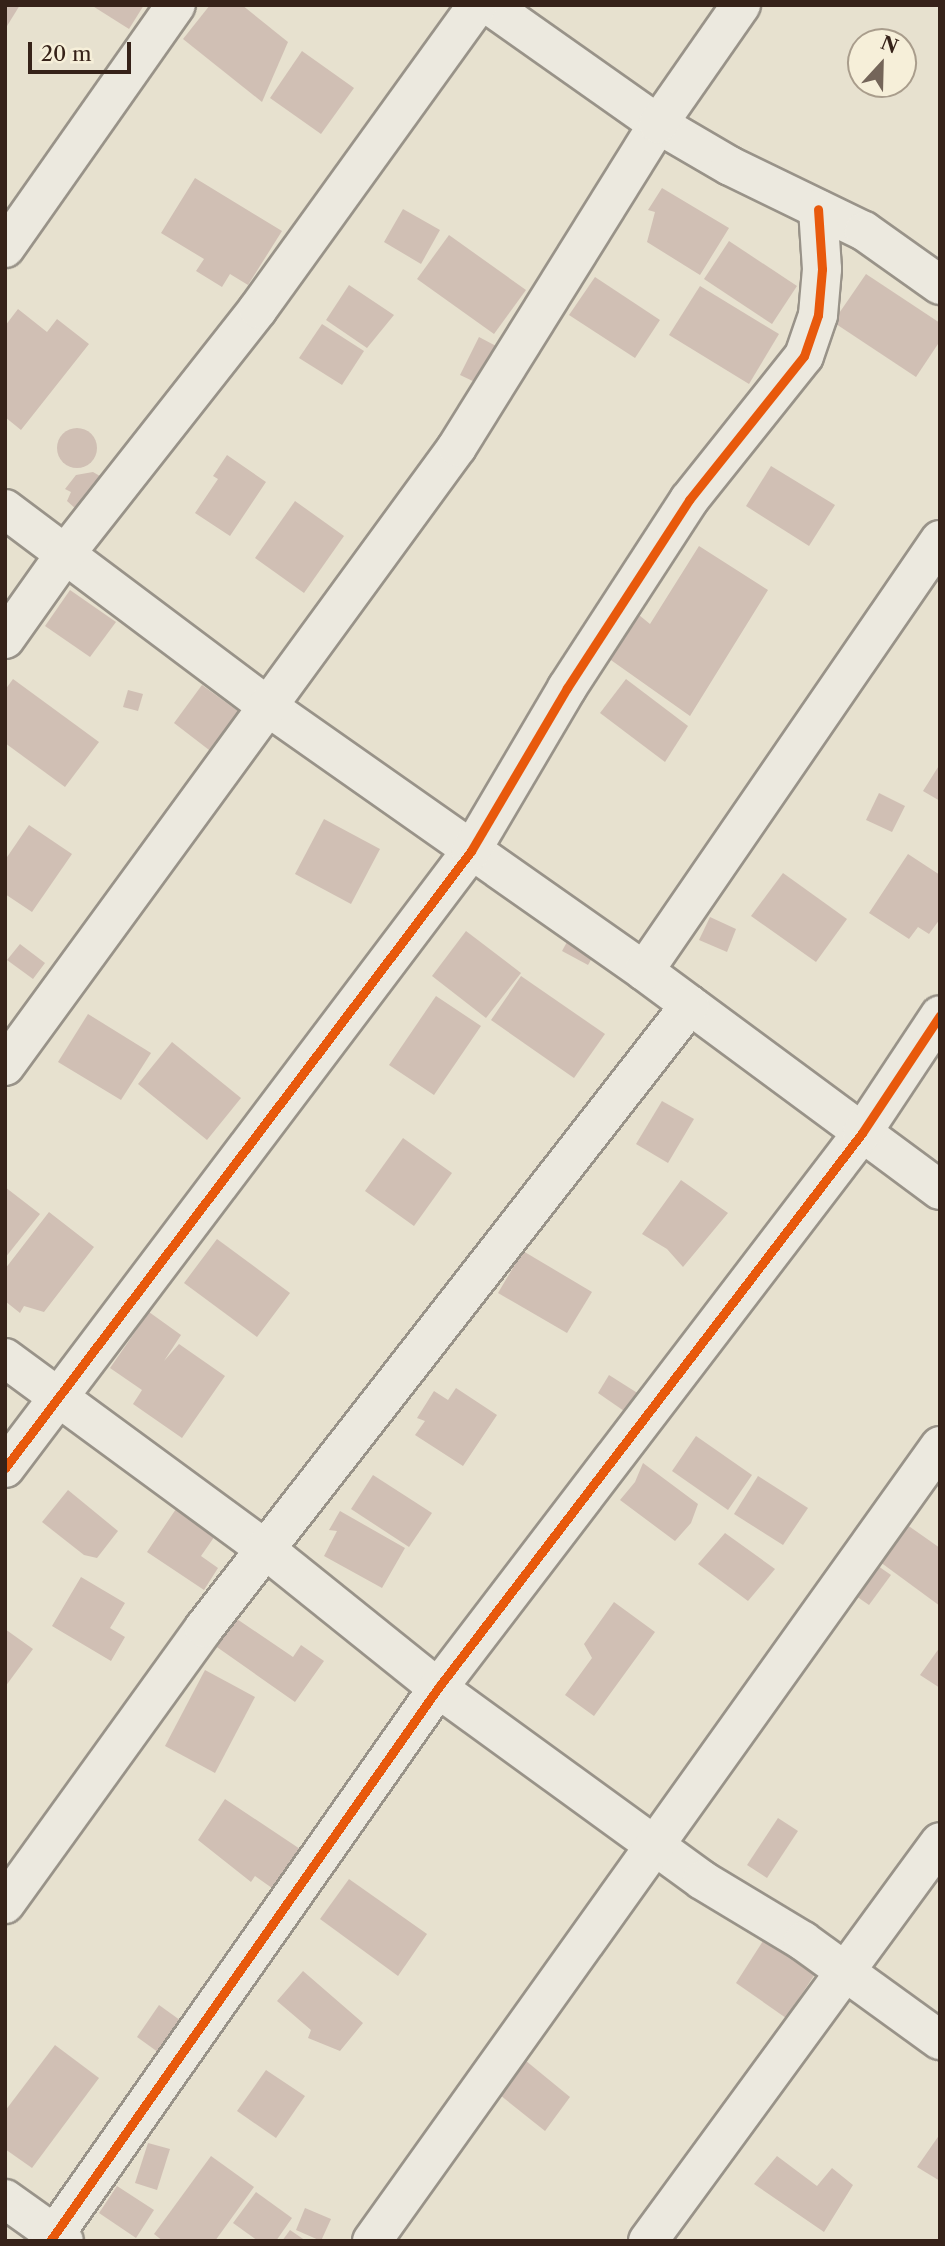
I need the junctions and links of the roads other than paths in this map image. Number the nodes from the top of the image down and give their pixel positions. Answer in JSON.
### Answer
{"nodes":[{"id":1,"x":176,"y":5,"type":"edge"},
{"id":2,"x":477,"y":5,"type":"edge"},
{"id":3,"x":489,"y":5,"type":"edge"},
{"id":4,"x":741,"y":5,"type":"edge"},
{"id":5,"x":658,"y":124,"type":"junction"},
{"id":6,"x":818,"y":209,"type":"junction"},
{"id":7,"x":5,"y":248,"type":"edge"},
{"id":8,"x":940,"y":285,"type":"edge"},
{"id":9,"x":5,"y":509,"type":"edge"},
{"id":10,"x":940,"y":540,"type":"edge"},
{"id":11,"x":66,"y":553,"type":"junction"},
{"id":12,"x":5,"y":639,"type":"edge"},
{"id":13,"x":267,"y":706,"type":"junction"},
{"id":14,"x":471,"y":850,"type":"junction"},
{"id":15,"x":644,"y":971,"type":"junction"},
{"id":16,"x":690,"y":1006,"type":"junction"},
{"id":17,"x":940,"y":1015,"type":"edge"},
{"id":18,"x":5,"y":1066,"type":"edge"},
{"id":19,"x":862,"y":1133,"type":"junction"},
{"id":20,"x":940,"y":1190,"type":"edge"},
{"id":21,"x":5,"y":1358,"type":"edge"},
{"id":22,"x":59,"y":1397,"type":"junction"},
{"id":23,"x":940,"y":1446,"type":"edge"},
{"id":24,"x":5,"y":1468,"type":"edge"},
{"id":25,"x":265,"y":1549,"type":"junction"},
{"id":26,"x":438,"y":1688,"type":"junction"},
{"id":27,"x":940,"y":1843,"type":"edge"},
{"id":28,"x":656,"y":1845,"type":"junction"},
{"id":29,"x":5,"y":1904,"type":"edge"},
{"id":30,"x":844,"y":1973,"type":"junction"},
{"id":31,"x":940,"y":2040,"type":"edge"},
{"id":32,"x":5,"y":2199,"type":"edge"},
{"id":33,"x":56,"y":2238,"type":"edge"},
{"id":34,"x":372,"y":2241,"type":"edge"},
{"id":35,"x":648,"y":2241,"type":"edge"}],
"edges":[{"from":1,"to":7,"type":"street"},
{"from":2,"to":11,"type":"street"},
{"from":3,"to":5,"type":"street"},
{"from":4,"to":5,"type":"street"},
{"from":5,"to":6,"type":"street"},
{"from":5,"to":13,"type":"street"},
{"from":6,"to":8,"type":"street"},
{"from":6,"to":14,"type":"street"},
{"from":9,"to":11,"type":"street"},
{"from":10,"to":15,"type":"street"},
{"from":11,"to":12,"type":"street"},
{"from":11,"to":13,"type":"street"},
{"from":13,"to":14,"type":"street"},
{"from":13,"to":18,"type":"street"},
{"from":14,"to":15,"type":"street"},
{"from":14,"to":22,"type":"street"},
{"from":15,"to":16,"type":"street"},
{"from":16,"to":19,"type":"street"},
{"from":16,"to":25,"type":"street"},
{"from":17,"to":19,"type":"street"},
{"from":19,"to":20,"type":"street"},
{"from":19,"to":26,"type":"street"},
{"from":21,"to":22,"type":"street"},
{"from":22,"to":24,"type":"street"},
{"from":22,"to":25,"type":"street"},
{"from":23,"to":28,"type":"street"},
{"from":25,"to":26,"type":"street"},
{"from":25,"to":29,"type":"street"},
{"from":26,"to":28,"type":"street"},
{"from":26,"to":33,"type":"street"},
{"from":27,"to":30,"type":"street"},
{"from":28,"to":30,"type":"street"},
{"from":28,"to":34,"type":"street"},
{"from":30,"to":31,"type":"street"},
{"from":30,"to":35,"type":"street"},
{"from":32,"to":33,"type":"street"}]}
